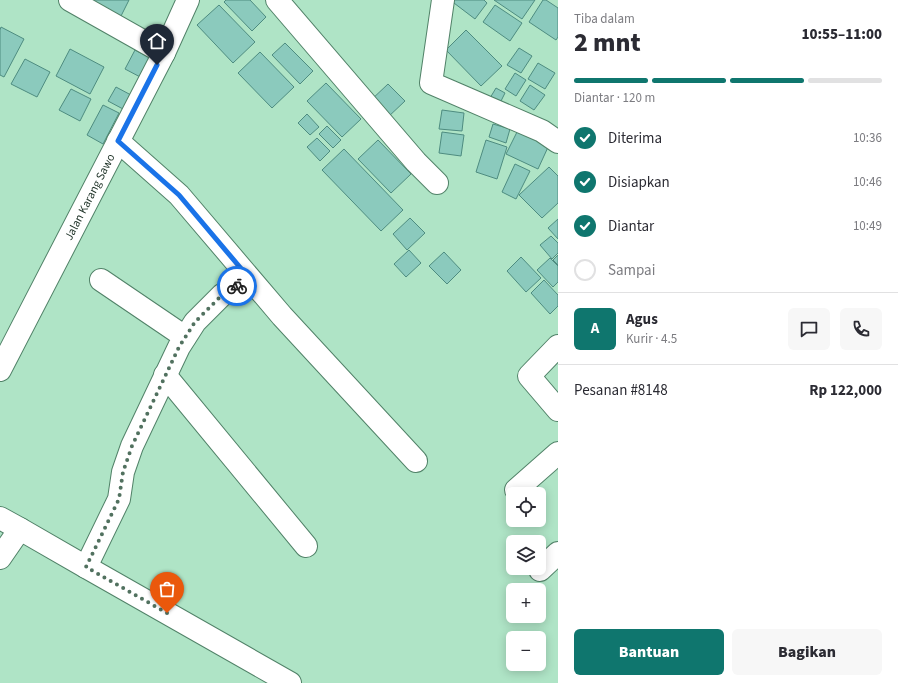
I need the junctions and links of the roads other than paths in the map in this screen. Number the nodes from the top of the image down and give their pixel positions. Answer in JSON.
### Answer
{"nodes":[{"id":1,"x":70,"y":0,"type":"edge"},
{"id":2,"x":188,"y":0,"type":"edge"},
{"id":3,"x":277,"y":0,"type":"edge"},
{"id":4,"x":444,"y":0,"type":"edge"},
{"id":5,"x":164,"y":53,"type":"junction"},
{"id":6,"x":118,"y":141,"type":"junction"},
{"id":7,"x":558,"y":142,"type":"edge"},
{"id":8,"x":437,"y":183,"type":"dead end"},
{"id":9,"x":249,"y":278,"type":"junction"},
{"id":10,"x":101,"y":280,"type":"dead end"},
{"id":11,"x":185,"y":337,"type":"junction"},
{"id":12,"x":558,"y":346,"type":"edge"},
{"id":13,"x":0,"y":370,"type":"edge"},
{"id":14,"x":165,"y":375,"type":"junction"},
{"id":15,"x":558,"y":410,"type":"edge"},
{"id":16,"x":558,"y":453,"type":"edge"},
{"id":17,"x":416,"y":461,"type":"dead end"},
{"id":18,"x":519,"y":487,"type":"edge"},
{"id":19,"x":0,"y":518,"type":"edge"},
{"id":20,"x":20,"y":529,"type":"junction"},
{"id":21,"x":306,"y":546,"type":"dead end"},
{"id":22,"x":558,"y":553,"type":"edge"},
{"id":23,"x":0,"y":558,"type":"edge"},
{"id":24,"x":546,"y":564,"type":"edge"},
{"id":25,"x":86,"y":567,"type":"junction"},
{"id":26,"x":290,"y":683,"type":"edge"}],
"edges":[{"from":1,"to":5,"type":"street"},
{"from":2,"to":5,"type":"street","name":"Jalan Karang Sawo"},
{"from":3,"to":8,"type":"street"},
{"from":4,"to":7,"type":"street"},
{"from":5,"to":6,"type":"street","name":"Jalan Karang Sawo"},
{"from":6,"to":9,"type":"street"},
{"from":6,"to":13,"type":"street","name":"Jalan Karang Sawo"},
{"from":9,"to":11,"type":"street"},
{"from":9,"to":17,"type":"street"},
{"from":10,"to":11,"type":"street"},
{"from":11,"to":14,"type":"street"},
{"from":12,"to":15,"type":"street"},
{"from":14,"to":21,"type":"street"},
{"from":14,"to":25,"type":"street"},
{"from":16,"to":18,"type":"street"},
{"from":19,"to":20,"type":"street"},
{"from":20,"to":23,"type":"street"},
{"from":20,"to":25,"type":"street"},
{"from":22,"to":24,"type":"street"},
{"from":25,"to":26,"type":"street"}]}
